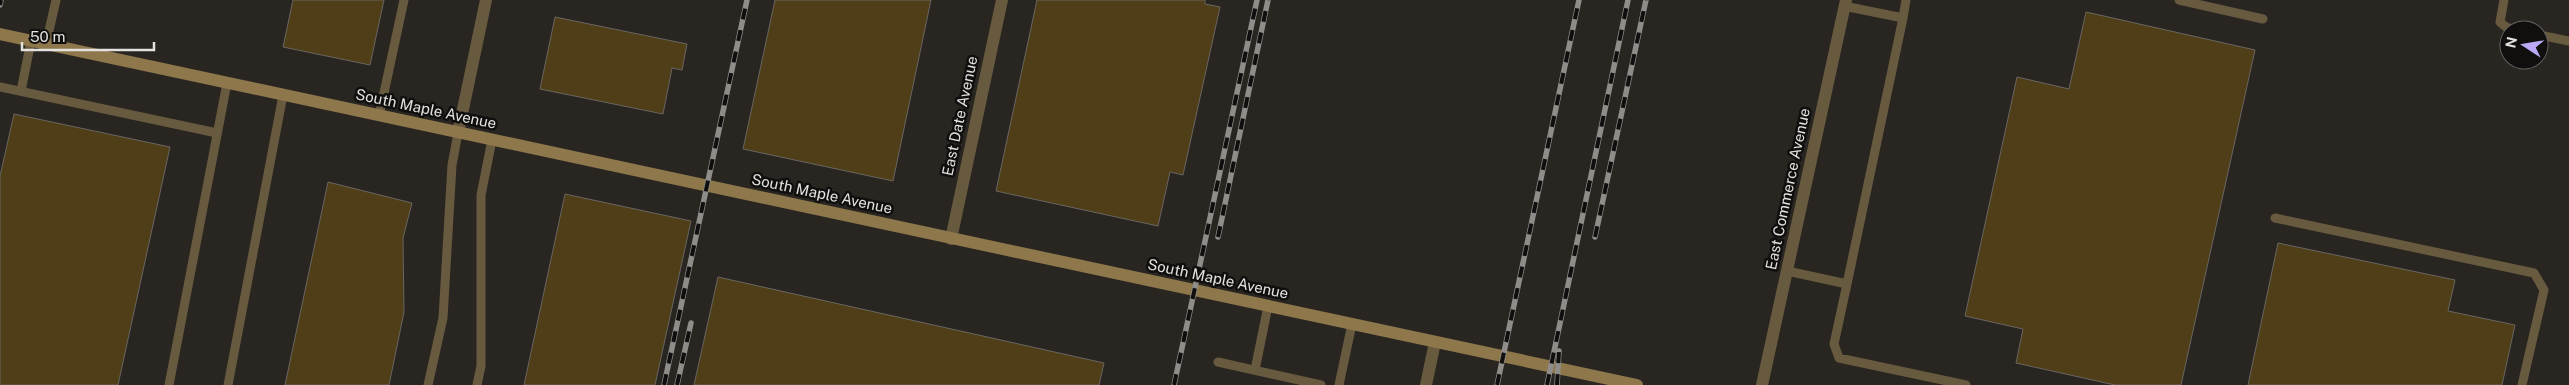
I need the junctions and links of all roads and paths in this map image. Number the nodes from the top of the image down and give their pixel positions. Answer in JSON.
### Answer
{"nodes":[{"id":1,"x":56,"y":0,"type":"edge"},
{"id":2,"x":404,"y":0,"type":"edge"},
{"id":3,"x":486,"y":0,"type":"edge"},
{"id":4,"x":1002,"y":0,"type":"edge"},
{"id":5,"x":1906,"y":0,"type":"edge"},
{"id":6,"x":2179,"y":0,"type":"edge"},
{"id":7,"x":2504,"y":0,"type":"edge"},
{"id":8,"x":1845,"y":3,"type":"edge"},
{"id":9,"x":1903,"y":18,"type":"junction"},
{"id":10,"x":2263,"y":19,"type":"dead end"},
{"id":11,"x":2500,"y":20,"type":"edge"},
{"id":12,"x":0,"y":34,"type":"edge"},
{"id":13,"x":2549,"y":37,"type":"edge"},
{"id":14,"x":2569,"y":41,"type":"edge"},
{"id":15,"x":31,"y":42,"type":"junction"},
{"id":16,"x":46,"y":44,"type":"junction"},
{"id":17,"x":227,"y":83,"type":"junction"},
{"id":18,"x":0,"y":87,"type":"edge"},
{"id":19,"x":21,"y":91,"type":"junction"},
{"id":20,"x":283,"y":95,"type":"junction"},
{"id":21,"x":379,"y":116,"type":"junction"},
{"id":22,"x":217,"y":133,"type":"junction"},
{"id":23,"x":458,"y":133,"type":"junction"},
{"id":24,"x":492,"y":140,"type":"junction"},
{"id":25,"x":2275,"y":218,"type":"dead end"},
{"id":26,"x":951,"y":239,"type":"junction"},
{"id":27,"x":1787,"y":271,"type":"junction"},
{"id":28,"x":1847,"y":284,"type":"junction"},
{"id":29,"x":1268,"y":306,"type":"junction"},
{"id":30,"x":1352,"y":324,"type":"junction"},
{"id":31,"x":1435,"y":342,"type":"junction"},
{"id":32,"x":1218,"y":362,"type":"dead end"},
{"id":33,"x":1255,"y":370,"type":"junction"},
{"id":34,"x":1593,"y":380,"type":"edge"},
{"id":35,"x":169,"y":385,"type":"edge"},
{"id":36,"x":228,"y":385,"type":"edge"},
{"id":37,"x":428,"y":385,"type":"edge"},
{"id":38,"x":477,"y":385,"type":"edge"},
{"id":39,"x":1321,"y":385,"type":"edge"},
{"id":40,"x":1339,"y":385,"type":"edge"},
{"id":41,"x":1426,"y":385,"type":"edge"},
{"id":42,"x":1637,"y":385,"type":"edge"},
{"id":43,"x":1762,"y":385,"type":"edge"},
{"id":44,"x":1966,"y":385,"type":"edge"},
{"id":45,"x":2522,"y":385,"type":"edge"}],
"edges":[{"from":1,"to":16,"type":"lane"},
{"from":2,"to":21,"type":"lane"},
{"from":3,"to":23,"type":"street"},
{"from":4,"to":26,"type":"street","name":"East Date Avenue"},
{"from":5,"to":9,"type":"lane"},
{"from":6,"to":10,"type":"lane"},
{"from":7,"to":11,"type":"lane"},
{"from":8,"to":9,"type":"lane"},
{"from":8,"to":27,"type":"street","name":"East Commerce Avenue"},
{"from":9,"to":28,"type":"lane"},
{"from":12,"to":15,"type":"street","name":"South Maple Avenue"},
{"from":13,"to":14,"type":"lane"},
{"from":15,"to":16,"type":"street","name":"South Maple Avenue"},
{"from":15,"to":19,"type":"lane"},
{"from":16,"to":17,"type":"street","name":"South Maple Avenue"},
{"from":17,"to":20,"type":"street","name":"South Maple Avenue"},
{"from":17,"to":22,"type":"lane"},
{"from":18,"to":19,"type":"lane"},
{"from":19,"to":22,"type":"lane"},
{"from":20,"to":21,"type":"street","name":"South Maple Avenue"},
{"from":20,"to":36,"type":"lane"},
{"from":21,"to":23,"type":"street","name":"South Maple Avenue"},
{"from":22,"to":35,"type":"lane"},
{"from":23,"to":24,"type":"street","name":"South Maple Avenue"},
{"from":23,"to":37,"type":"lane"},
{"from":24,"to":26,"type":"street","name":"South Maple Avenue"},
{"from":24,"to":38,"type":"lane"},
{"from":25,"to":45,"type":"lane"},
{"from":26,"to":29,"type":"street","name":"South Maple Avenue"},
{"from":27,"to":28,"type":"lane"},
{"from":27,"to":43,"type":"street","name":"East Commerce Avenue"},
{"from":28,"to":44,"type":"lane"},
{"from":29,"to":30,"type":"street","name":"South Maple Avenue"},
{"from":29,"to":33,"type":"lane"},
{"from":30,"to":31,"type":"street","name":"South Maple Avenue"},
{"from":30,"to":40,"type":"lane"},
{"from":31,"to":34,"type":"street","name":"South Maple Avenue"},
{"from":31,"to":41,"type":"street"},
{"from":32,"to":33,"type":"lane"},
{"from":33,"to":39,"type":"lane"},
{"from":34,"to":42,"type":"street","name":"South Maple Avenue"}]}
